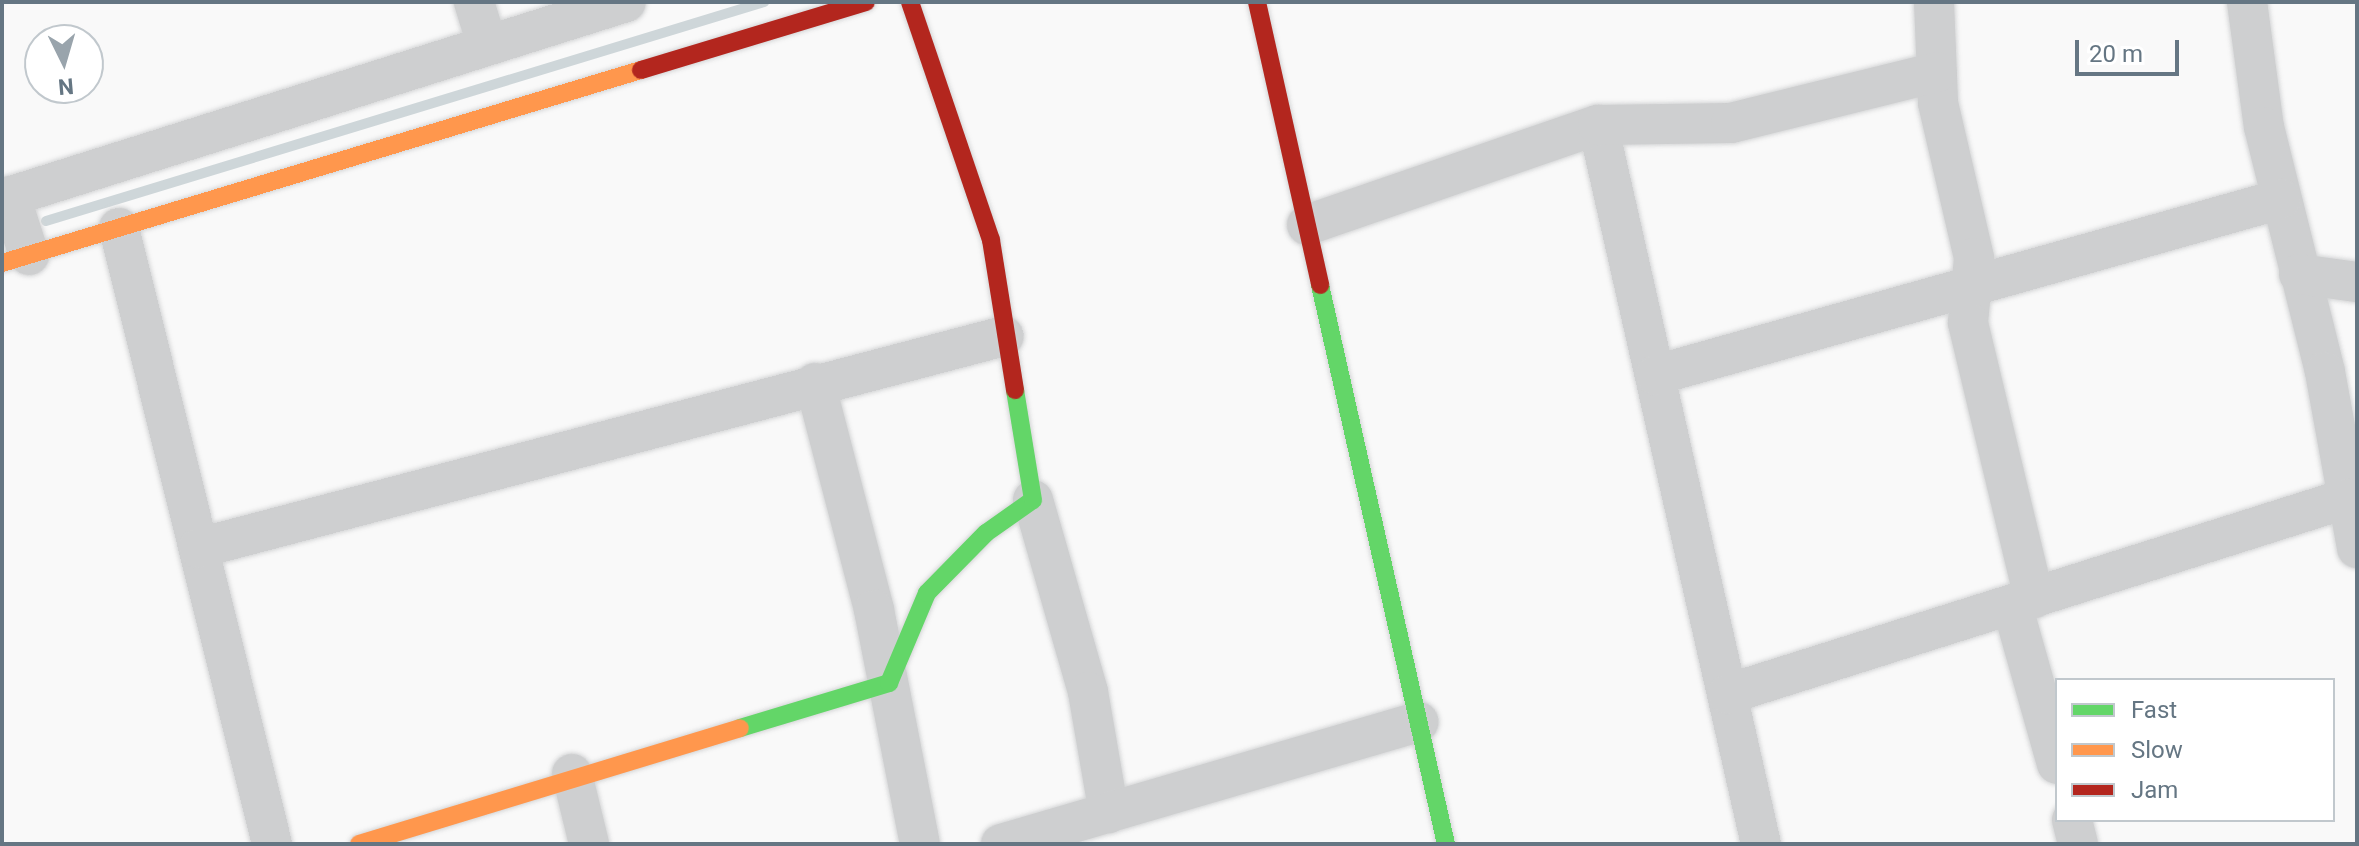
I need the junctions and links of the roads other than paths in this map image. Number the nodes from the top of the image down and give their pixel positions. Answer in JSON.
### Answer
{"nodes":[{"id":1,"x":474,"y":2,"type":"edge"},
{"id":2,"x":626,"y":2,"type":"edge"},
{"id":3,"x":866,"y":2,"type":"edge"},
{"id":4,"x":910,"y":2,"type":"edge"},
{"id":5,"x":1257,"y":2,"type":"edge"},
{"id":6,"x":1934,"y":2,"type":"edge"},
{"id":7,"x":2247,"y":2,"type":"edge"},
{"id":8,"x":800,"y":12,"type":"edge"},
{"id":9,"x":486,"y":41,"type":"junction"},
{"id":10,"x":1937,"y":72,"type":"junction"},
{"id":11,"x":1598,"y":125,"type":"junction"},
{"id":12,"x":6,"y":198,"type":"edge"},
{"id":13,"x":2281,"y":199,"type":"junction"},
{"id":14,"x":1307,"y":225,"type":"junction"},
{"id":15,"x":119,"y":228,"type":"junction"},
{"id":16,"x":16,"y":259,"type":"edge"},
{"id":17,"x":2299,"y":274,"type":"junction"},
{"id":18,"x":1972,"y":280,"type":"junction"},
{"id":19,"x":2357,"y":282,"type":"edge"},
{"id":20,"x":1004,"y":336,"type":"junction"},
{"id":21,"x":1656,"y":375,"type":"junction"},
{"id":22,"x":815,"y":383,"type":"junction"},
{"id":23,"x":2345,"y":499,"type":"junction"},
{"id":24,"x":1033,"y":500,"type":"junction"},
{"id":25,"x":199,"y":548,"type":"junction"},
{"id":26,"x":2357,"y":548,"type":"edge"},
{"id":27,"x":2023,"y":602,"type":"junction"},
{"id":28,"x":889,"y":683,"type":"junction"},
{"id":29,"x":1728,"y":694,"type":"junction"},
{"id":30,"x":1419,"y":722,"type":"junction"},
{"id":31,"x":2055,"y":754,"type":"edge"},
{"id":32,"x":572,"y":774,"type":"junction"},
{"id":33,"x":1109,"y":813,"type":"junction"},
{"id":34,"x":2072,"y":822,"type":"edge"},
{"id":35,"x":272,"y":844,"type":"edge"},
{"id":36,"x":359,"y":844,"type":"edge"},
{"id":37,"x":589,"y":844,"type":"edge"},
{"id":38,"x":920,"y":844,"type":"edge"},
{"id":39,"x":1001,"y":844,"type":"edge"},
{"id":40,"x":1446,"y":844,"type":"edge"},
{"id":41,"x":1761,"y":844,"type":"edge"},
{"id":42,"x":2078,"y":844,"type":"edge"}],
"edges":[{"from":1,"to":9,"type":"street"},
{"from":2,"to":9,"type":"street"},
{"from":3,"to":8,"type":"street"},
{"from":4,"to":20,"type":"street"},
{"from":5,"to":14,"type":"street"},
{"from":6,"to":10,"type":"street"},
{"from":7,"to":13,"type":"street"},
{"from":8,"to":15,"type":"street"},
{"from":9,"to":12,"type":"street"},
{"from":10,"to":11,"type":"street"},
{"from":10,"to":18,"type":"street"},
{"from":11,"to":14,"type":"street"},
{"from":11,"to":21,"type":"street"},
{"from":12,"to":16,"type":"street"},
{"from":13,"to":17,"type":"street"},
{"from":13,"to":18,"type":"street"},
{"from":14,"to":30,"type":"street"},
{"from":15,"to":16,"type":"street"},
{"from":15,"to":25,"type":"street"},
{"from":17,"to":19,"type":"street"},
{"from":17,"to":23,"type":"street"},
{"from":18,"to":21,"type":"street"},
{"from":18,"to":27,"type":"street"},
{"from":20,"to":22,"type":"street"},
{"from":20,"to":24,"type":"street"},
{"from":21,"to":29,"type":"street"},
{"from":22,"to":25,"type":"street"},
{"from":22,"to":28,"type":"street"},
{"from":23,"to":26,"type":"street"},
{"from":23,"to":27,"type":"street"},
{"from":24,"to":28,"type":"street"},
{"from":24,"to":33,"type":"street"},
{"from":25,"to":35,"type":"street"},
{"from":27,"to":29,"type":"street"},
{"from":27,"to":31,"type":"street"},
{"from":28,"to":32,"type":"street"},
{"from":28,"to":38,"type":"street"},
{"from":29,"to":41,"type":"street"},
{"from":30,"to":33,"type":"street"},
{"from":30,"to":40,"type":"street"},
{"from":32,"to":36,"type":"street"},
{"from":32,"to":37,"type":"street"},
{"from":33,"to":39,"type":"street"},
{"from":34,"to":42,"type":"street"}]}
